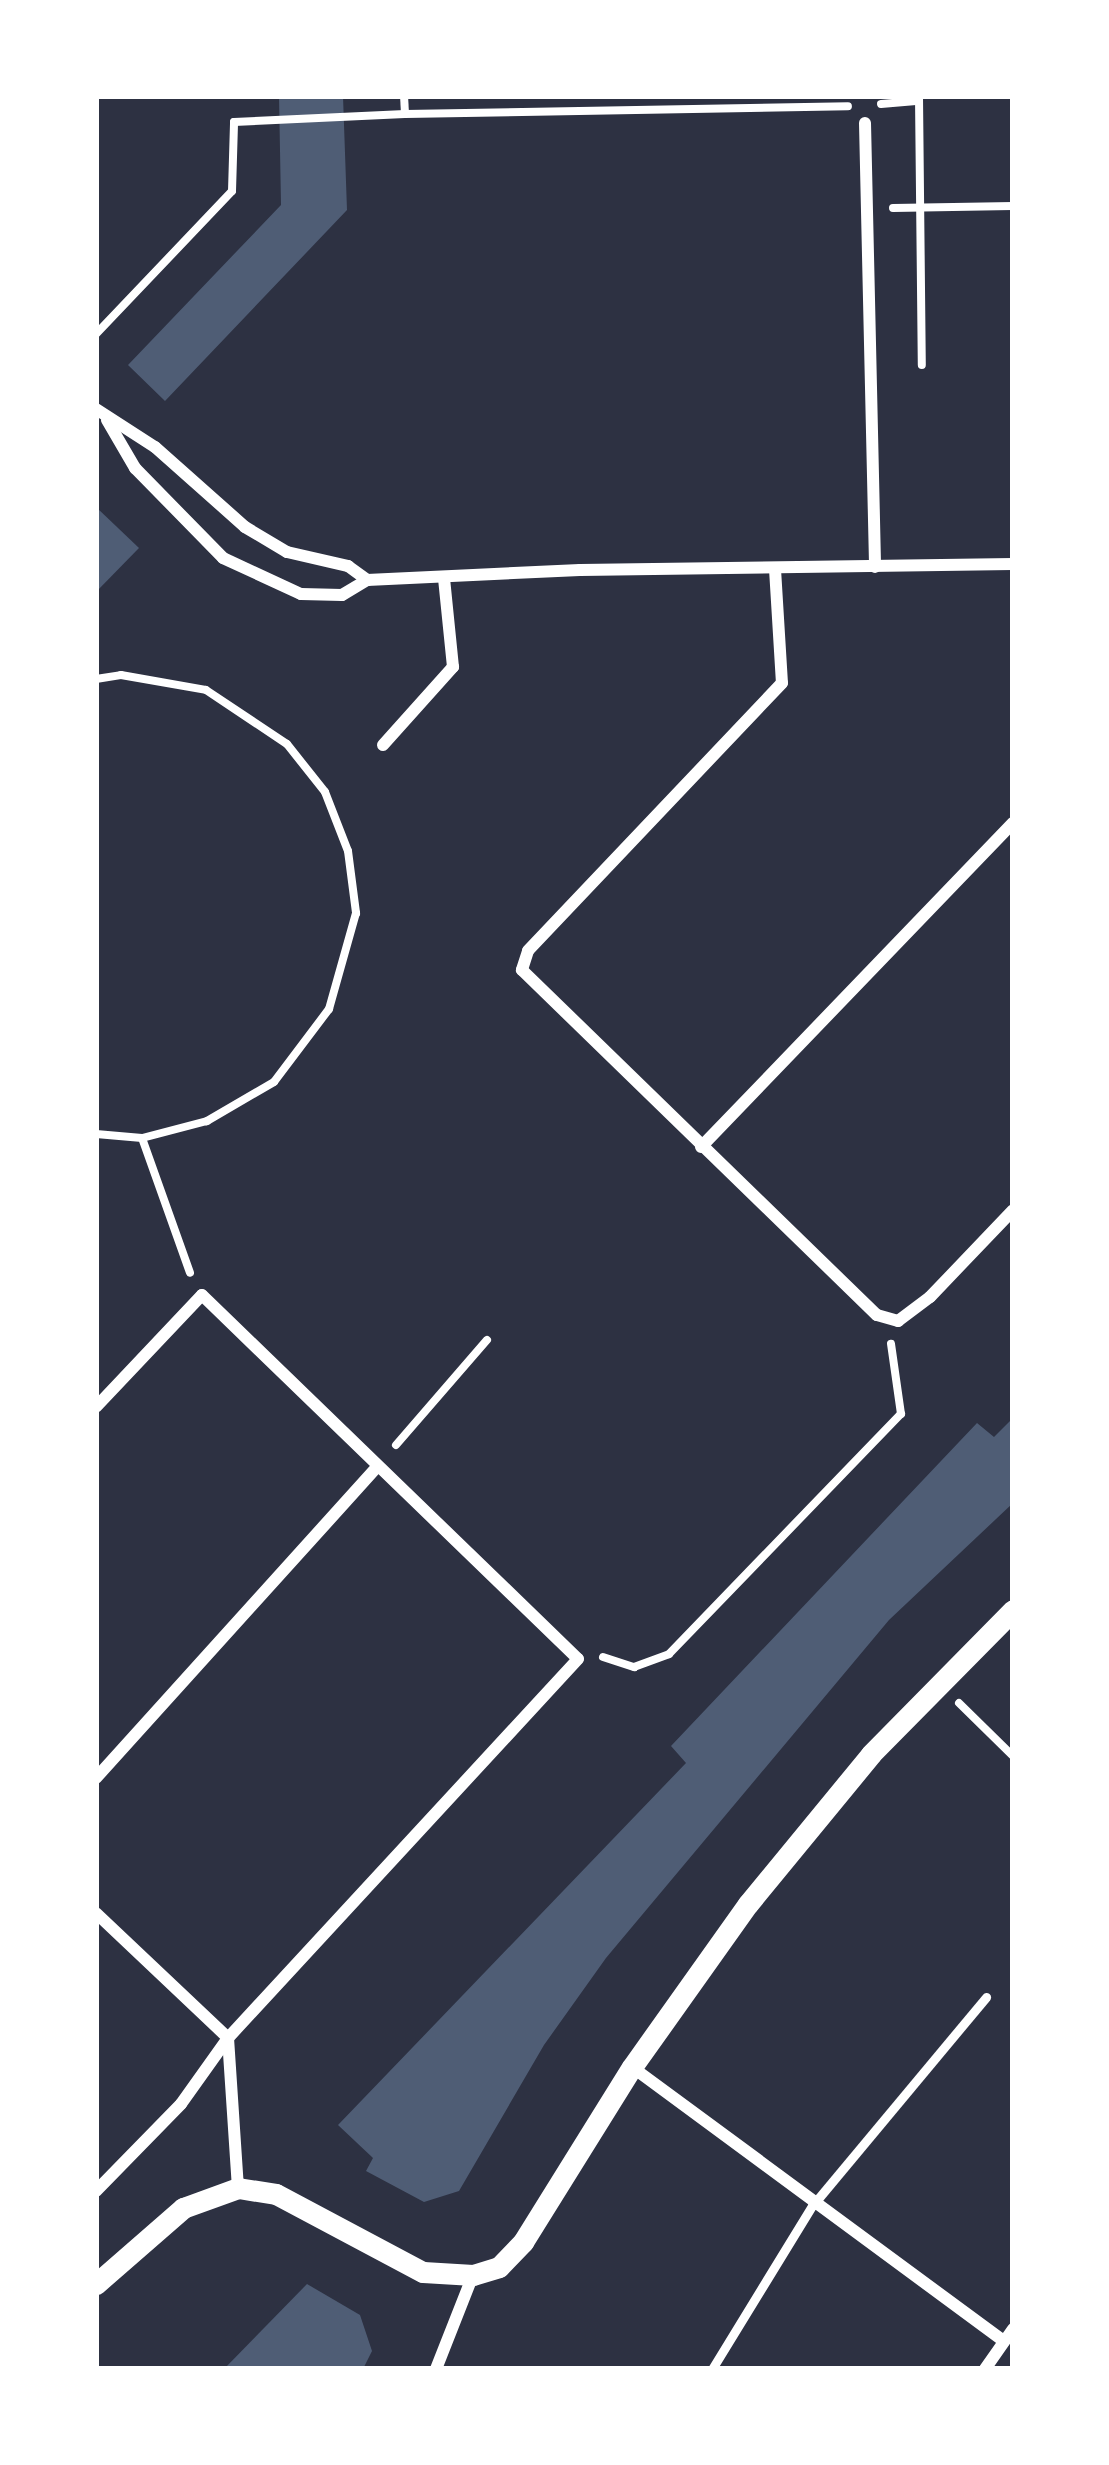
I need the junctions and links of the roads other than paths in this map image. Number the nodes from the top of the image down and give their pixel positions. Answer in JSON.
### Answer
{"nodes":[{"id":1,"x":865,"y":123,"type":"dead end"},
{"id":2,"x":96,"y":409,"type":"edge"},
{"id":3,"x":107,"y":420,"type":"junction"},
{"id":4,"x":1013,"y":564,"type":"edge"},
{"id":5,"x":875,"y":567,"type":"junction"},
{"id":6,"x":775,"y":569,"type":"junction"},
{"id":7,"x":444,"y":578,"type":"junction"},
{"id":8,"x":367,"y":580,"type":"junction"},
{"id":9,"x":383,"y":745,"type":"dead end"},
{"id":10,"x":1013,"y":823,"type":"edge"},
{"id":11,"x":700,"y":1147,"type":"junction"},
{"id":12,"x":1013,"y":1210,"type":"edge"},
{"id":13,"x":96,"y":1407,"type":"edge"},
{"id":14,"x":375,"y":1469,"type":"junction"},
{"id":15,"x":1013,"y":1610,"type":"edge"},
{"id":16,"x":96,"y":1778,"type":"edge"},
{"id":17,"x":96,"y":1913,"type":"edge"},
{"id":18,"x":986,"y":1997,"type":"dead end"},
{"id":19,"x":228,"y":2038,"type":"junction"},
{"id":20,"x":632,"y":2067,"type":"junction"},
{"id":21,"x":238,"y":2188,"type":"junction"},
{"id":22,"x":96,"y":2191,"type":"edge"},
{"id":23,"x":812,"y":2206,"type":"junction"},
{"id":24,"x":473,"y":2275,"type":"junction"},
{"id":25,"x":96,"y":2284,"type":"edge"},
{"id":26,"x":1009,"y":2335,"type":"edge"},
{"id":27,"x":436,"y":2369,"type":"edge"},
{"id":28,"x":712,"y":2369,"type":"edge"},
{"id":29,"x":985,"y":2369,"type":"edge"}],
"edges":[{"from":1,"to":5,"type":"street"},
{"from":2,"to":3,"type":"street"},
{"from":3,"to":8,"type":"street"},
{"from":3,"to":8,"type":"street"},
{"from":4,"to":5,"type":"street"},
{"from":5,"to":6,"type":"street"},
{"from":6,"to":7,"type":"street"},
{"from":6,"to":11,"type":"street"},
{"from":7,"to":8,"type":"street"},
{"from":7,"to":9,"type":"street"},
{"from":10,"to":11,"type":"street"},
{"from":11,"to":12,"type":"street"},
{"from":13,"to":14,"type":"street"},
{"from":14,"to":16,"type":"street"},
{"from":14,"to":19,"type":"street"},
{"from":15,"to":20,"type":"street"},
{"from":17,"to":19,"type":"street"},
{"from":18,"to":23,"type":"lane"},
{"from":19,"to":21,"type":"street"},
{"from":19,"to":22,"type":"street"},
{"from":20,"to":23,"type":"street"},
{"from":20,"to":24,"type":"street"},
{"from":21,"to":24,"type":"street"},
{"from":21,"to":25,"type":"street"},
{"from":23,"to":26,"type":"street"},
{"from":23,"to":28,"type":"lane"},
{"from":24,"to":27,"type":"street"},
{"from":26,"to":29,"type":"street"}]}
